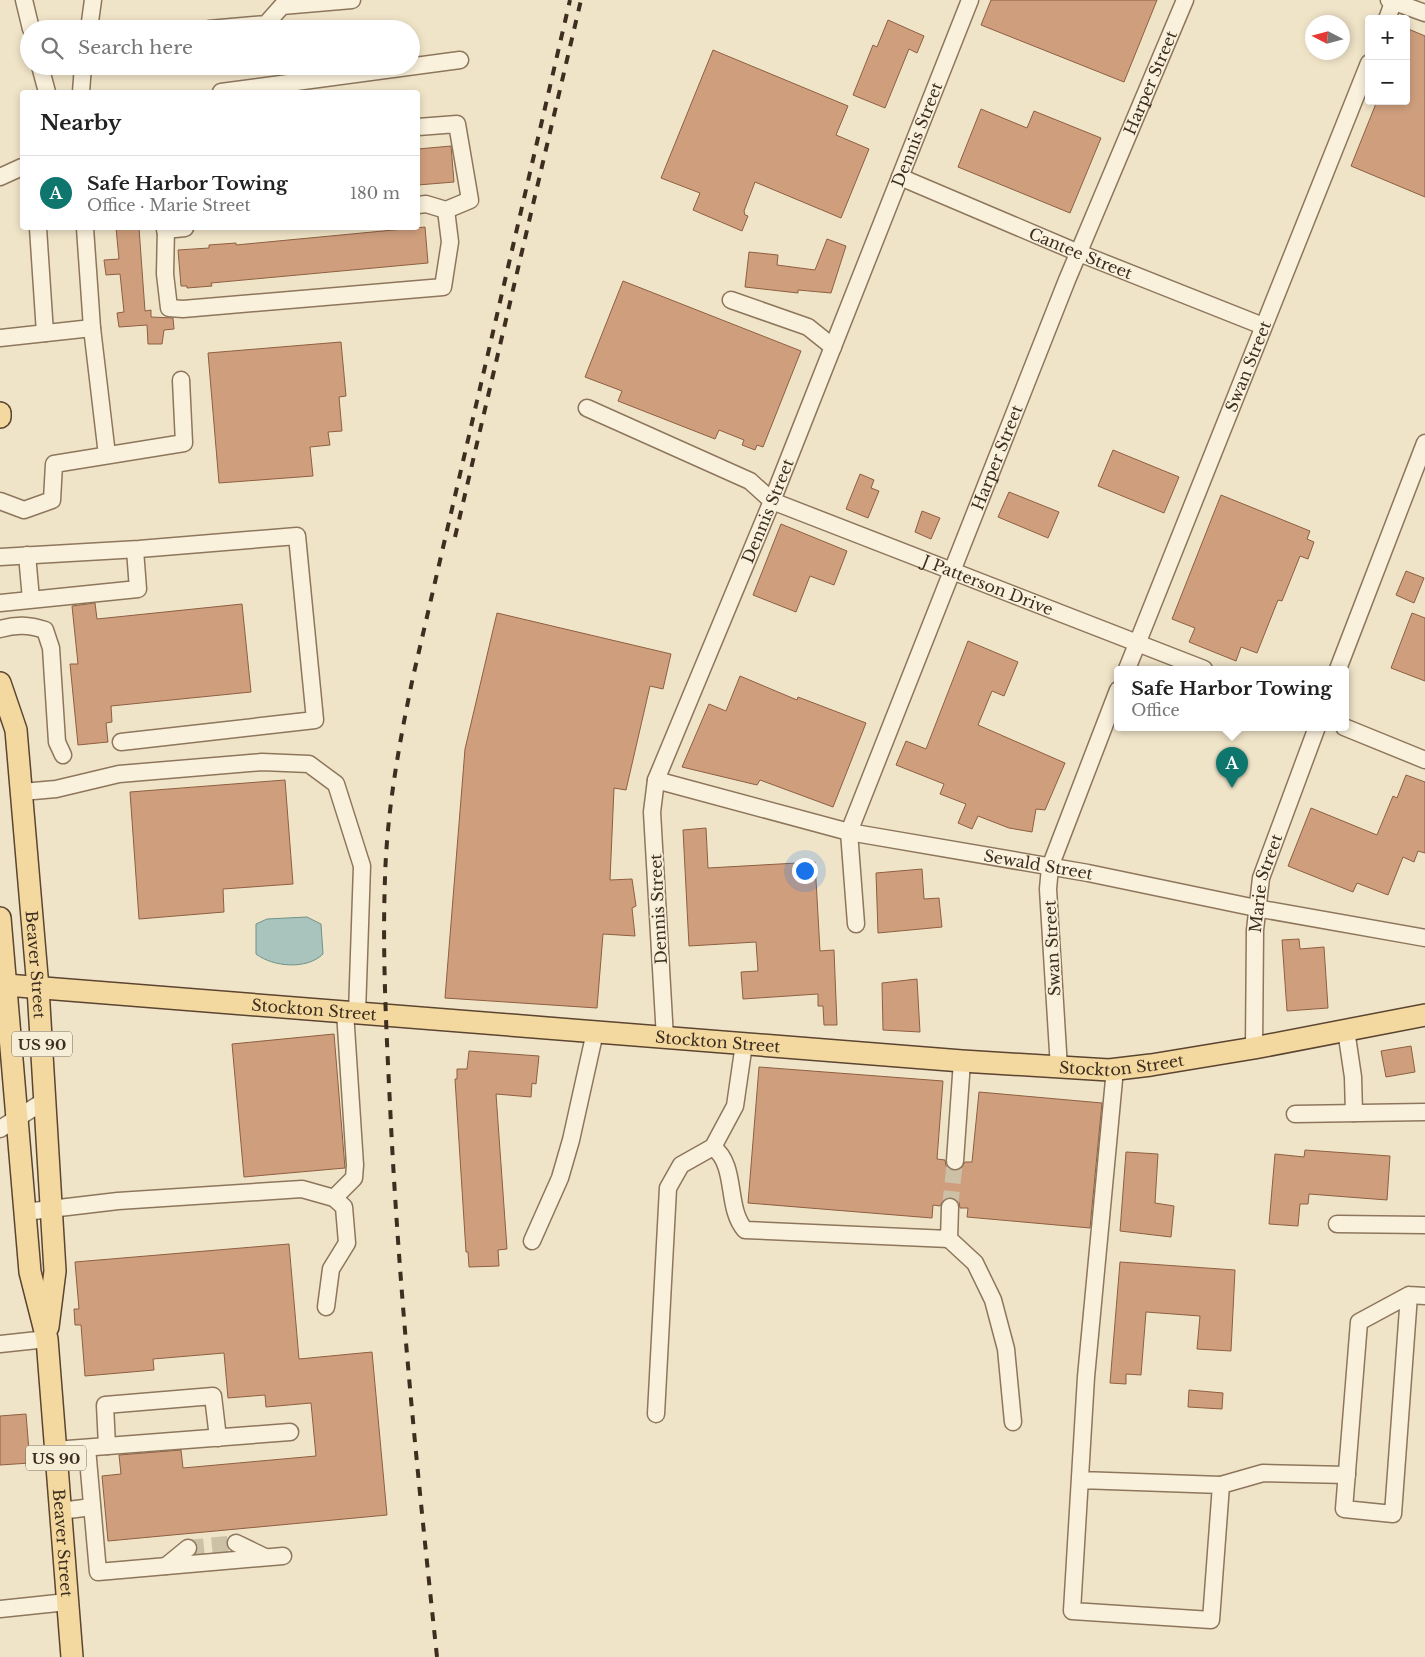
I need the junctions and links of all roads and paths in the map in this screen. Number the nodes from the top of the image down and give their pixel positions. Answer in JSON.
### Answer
{"nodes":[{"id":1,"x":24,"y":0,"type":"edge"},
{"id":2,"x":93,"y":0,"type":"edge"},
{"id":3,"x":352,"y":0,"type":"edge"},
{"id":4,"x":970,"y":0,"type":"edge"},
{"id":5,"x":1185,"y":0,"type":"edge"},
{"id":6,"x":1392,"y":1,"type":"edge"},
{"id":7,"x":1425,"y":13,"type":"edge"},
{"id":8,"x":1388,"y":15,"type":"edge"},
{"id":9,"x":29,"y":20,"type":"edge"},
{"id":10,"x":90,"y":20,"type":"edge"},
{"id":11,"x":270,"y":20,"type":"edge"},
{"id":12,"x":460,"y":60,"type":"dead end"},
{"id":13,"x":420,"y":65,"type":"edge"},
{"id":14,"x":1365,"y":73,"type":"edge"},
{"id":15,"x":42,"y":75,"type":"edge"},
{"id":16,"x":82,"y":75,"type":"edge"},
{"id":17,"x":348,"y":75,"type":"edge"},
{"id":18,"x":46,"y":90,"type":"edge"},
{"id":19,"x":81,"y":90,"type":"edge"},
{"id":20,"x":236,"y":90,"type":"edge"},
{"id":21,"x":420,"y":128,"type":"edge"},
{"id":22,"x":20,"y":168,"type":"edge"},
{"id":23,"x":900,"y":177,"type":"junction"},
{"id":24,"x":0,"y":178,"type":"edge"},
{"id":25,"x":420,"y":205,"type":"edge"},
{"id":26,"x":446,"y":210,"type":"junction"},
{"id":27,"x":38,"y":230,"type":"edge"},
{"id":28,"x":84,"y":230,"type":"edge"},
{"id":29,"x":165,"y":230,"type":"edge"},
{"id":30,"x":1080,"y":253,"type":"junction"},
{"id":31,"x":731,"y":300,"type":"dead end"},
{"id":32,"x":1264,"y":326,"type":"junction"},
{"id":33,"x":92,"y":328,"type":"junction"},
{"id":34,"x":45,"y":333,"type":"junction"},
{"id":35,"x":0,"y":338,"type":"edge"},
{"id":36,"x":833,"y":347,"type":"junction"},
{"id":37,"x":181,"y":380,"type":"dead end"},
{"id":38,"x":587,"y":408,"type":"dead end"},
{"id":39,"x":0,"y":413,"type":"edge"},
{"id":40,"x":0,"y":418,"type":"edge"},
{"id":41,"x":1425,"y":443,"type":"edge"},
{"id":42,"x":106,"y":455,"type":"junction"},
{"id":43,"x":772,"y":501,"type":"junction"},
{"id":44,"x":0,"y":502,"type":"edge"},
{"id":45,"x":135,"y":550,"type":"junction"},
{"id":46,"x":27,"y":555,"type":"junction"},
{"id":47,"x":0,"y":557,"type":"edge"},
{"id":48,"x":953,"y":571,"type":"junction"},
{"id":49,"x":31,"y":600,"type":"junction"},
{"id":50,"x":0,"y":603,"type":"edge"},
{"id":51,"x":0,"y":629,"type":"edge"},
{"id":52,"x":1138,"y":643,"type":"junction"},
{"id":53,"x":1128,"y":666,"type":"edge"},
{"id":54,"x":1196,"y":666,"type":"edge"},
{"id":55,"x":1339,"y":666,"type":"edge"},
{"id":56,"x":0,"y":683,"type":"edge"},
{"id":57,"x":1114,"y":700,"type":"edge"},
{"id":58,"x":1349,"y":729,"type":"edge"},
{"id":59,"x":1315,"y":731,"type":"edge"},
{"id":60,"x":121,"y":742,"type":"dead end"},
{"id":61,"x":63,"y":755,"type":"dead end"},
{"id":62,"x":1425,"y":760,"type":"edge"},
{"id":63,"x":656,"y":780,"type":"junction"},
{"id":64,"x":22,"y":792,"type":"junction"},
{"id":65,"x":850,"y":832,"type":"junction"},
{"id":66,"x":1050,"y":867,"type":"junction"},
{"id":67,"x":1256,"y":908,"type":"junction"},
{"id":68,"x":0,"y":918,"type":"edge"},
{"id":69,"x":856,"y":924,"type":"dead end"},
{"id":70,"x":1425,"y":938,"type":"edge"},
{"id":71,"x":6,"y":985,"type":"junction"},
{"id":72,"x":38,"y":988,"type":"junction"},
{"id":73,"x":351,"y":1013,"type":"junction"},
{"id":74,"x":1425,"y":1015,"type":"edge"},
{"id":75,"x":1346,"y":1030,"type":"junction"},
{"id":76,"x":595,"y":1032,"type":"junction"},
{"id":77,"x":665,"y":1038,"type":"junction"},
{"id":78,"x":744,"y":1044,"type":"junction"},
{"id":79,"x":1254,"y":1048,"type":"junction"},
{"id":80,"x":962,"y":1061,"type":"junction"},
{"id":81,"x":1059,"y":1068,"type":"junction"},
{"id":82,"x":1115,"y":1069,"type":"junction"},
{"id":83,"x":46,"y":1100,"type":"junction"},
{"id":84,"x":1295,"y":1114,"type":"dead end"},
{"id":85,"x":1354,"y":1114,"type":"junction"},
{"id":86,"x":1424,"y":1117,"type":"edge"},
{"id":87,"x":8,"y":1124,"type":"edge"},
{"id":88,"x":713,"y":1147,"type":"junction"},
{"id":89,"x":955,"y":1161,"type":"tunnel mouth"},
{"id":90,"x":334,"y":1198,"type":"junction"},
{"id":91,"x":950,"y":1207,"type":"tunnel mouth"},
{"id":92,"x":52,"y":1210,"type":"junction"},
{"id":93,"x":25,"y":1212,"type":"junction"},
{"id":94,"x":1337,"y":1224,"type":"dead end"},
{"id":95,"x":1425,"y":1224,"type":"edge"},
{"id":96,"x":949,"y":1239,"type":"junction"},
{"id":97,"x":532,"y":1242,"type":"dead end"},
{"id":98,"x":1417,"y":1296,"type":"edge"},
{"id":99,"x":326,"y":1307,"type":"dead end"},
{"id":100,"x":47,"y":1339,"type":"junction"},
{"id":101,"x":0,"y":1344,"type":"edge"},
{"id":102,"x":656,"y":1414,"type":"dead end"},
{"id":103,"x":1013,"y":1422,"type":"dead end"},
{"id":104,"x":290,"y":1432,"type":"dead end"},
{"id":105,"x":218,"y":1438,"type":"junction"},
{"id":106,"x":107,"y":1446,"type":"junction"},
{"id":107,"x":87,"y":1448,"type":"junction"},
{"id":108,"x":55,"y":1450,"type":"junction"},
{"id":109,"x":1347,"y":1475,"type":"junction"},
{"id":110,"x":1080,"y":1480,"type":"junction"},
{"id":111,"x":1221,"y":1485,"type":"junction"},
{"id":112,"x":92,"y":1507,"type":"junction"},
{"id":113,"x":60,"y":1511,"type":"junction"},
{"id":114,"x":236,"y":1543,"type":"tunnel mouth"},
{"id":115,"x":188,"y":1548,"type":"tunnel mouth"},
{"id":116,"x":283,"y":1556,"type":"dead end"},
{"id":117,"x":265,"y":1557,"type":"junction"},
{"id":118,"x":166,"y":1566,"type":"junction"},
{"id":119,"x":67,"y":1602,"type":"junction"},
{"id":120,"x":0,"y":1609,"type":"edge"},
{"id":121,"x":72,"y":1657,"type":"edge"}],
"edges":[{"from":1,"to":9,"type":"street"},
{"from":2,"to":10,"type":"street"},
{"from":3,"to":11,"type":"street"},
{"from":4,"to":23,"type":"street","name":"Dennis Street"},
{"from":5,"to":30,"type":"street","name":"Harper Street"},
{"from":6,"to":7,"type":"street"},
{"from":6,"to":8,"type":"street"},
{"from":12,"to":13,"type":"street"},
{"from":14,"to":32,"type":"street","name":"Swan Street"},
{"from":15,"to":18,"type":"street"},
{"from":16,"to":19,"type":"street"},
{"from":17,"to":20,"type":"street"},
{"from":21,"to":26,"type":"street"},
{"from":22,"to":24,"type":"street"},
{"from":23,"to":30,"type":"street","name":"Cantee Street"},
{"from":23,"to":36,"type":"street","name":"Dennis Street"},
{"from":25,"to":26,"type":"street"},
{"from":26,"to":29,"type":"street"},
{"from":27,"to":34,"type":"street"},
{"from":28,"to":33,"type":"street"},
{"from":30,"to":32,"type":"street","name":"Cantee Street"},
{"from":30,"to":48,"type":"street","name":"Harper Street"},
{"from":31,"to":36,"type":"street"},
{"from":32,"to":52,"type":"street","name":"Swan Street"},
{"from":33,"to":34,"type":"street"},
{"from":33,"to":42,"type":"street"},
{"from":34,"to":35,"type":"street"},
{"from":36,"to":43,"type":"street","name":"Dennis Street"},
{"from":37,"to":42,"type":"street"},
{"from":38,"to":43,"type":"street"},
{"from":39,"to":40,"type":"main road"},
{"from":41,"to":55,"type":"street"},
{"from":42,"to":44,"type":"street"},
{"from":43,"to":48,"type":"street","name":"J Patterson Drive"},
{"from":43,"to":63,"type":"street","name":"Dennis Street"},
{"from":45,"to":46,"type":"street"},
{"from":45,"to":49,"type":"street"},
{"from":45,"to":60,"type":"street"},
{"from":46,"to":47,"type":"street"},
{"from":46,"to":49,"type":"street"},
{"from":48,"to":52,"type":"street","name":"J Patterson Drive"},
{"from":48,"to":65,"type":"street","name":"Harper Street"},
{"from":49,"to":50,"type":"street"},
{"from":51,"to":61,"type":"street"},
{"from":52,"to":53,"type":"street","name":"Swan Street"},
{"from":52,"to":54,"type":"street","name":"J Patterson Drive"},
{"from":56,"to":64,"type":"main road","name":"Beaver Street","number":"US 90"},
{"from":57,"to":66,"type":"street","name":"Swan Street"},
{"from":58,"to":62,"type":"street"},
{"from":59,"to":67,"type":"street","name":"Marie Street"},
{"from":63,"to":65,"type":"street","name":"Sewald Street"},
{"from":63,"to":77,"type":"street","name":"Dennis Street"},
{"from":64,"to":72,"type":"main road","name":"Beaver Street","number":"US 90"},
{"from":64,"to":73,"type":"street"},
{"from":65,"to":66,"type":"street","name":"Sewald Street"},
{"from":65,"to":69,"type":"street","name":"Harper Street"},
{"from":66,"to":67,"type":"street","name":"Sewald Street"},
{"from":66,"to":81,"type":"street","name":"Swan Street"},
{"from":67,"to":70,"type":"street","name":"Sewald Street"},
{"from":67,"to":79,"type":"street","name":"Marie Street"},
{"from":68,"to":71,"type":"main road","name":"Beaver Street","number":"US 90"},
{"from":71,"to":72,"type":"main road","name":"Stockton Street"},
{"from":71,"to":87,"type":"main road","name":"Beaver Street","number":"US 90"},
{"from":72,"to":73,"type":"main road","name":"Stockton Street"},
{"from":72,"to":83,"type":"main road","name":"Beaver Street","number":"US 90"},
{"from":73,"to":76,"type":"main road","name":"Stockton Street"},
{"from":73,"to":90,"type":"street"},
{"from":74,"to":75,"type":"main road","name":"Stockton Street"},
{"from":75,"to":79,"type":"main road","name":"Stockton Street"},
{"from":75,"to":85,"type":"street"},
{"from":76,"to":77,"type":"main road","name":"Stockton Street"},
{"from":76,"to":97,"type":"street"},
{"from":77,"to":78,"type":"main road","name":"Stockton Street"},
{"from":78,"to":80,"type":"main road","name":"Stockton Street"},
{"from":78,"to":88,"type":"street"},
{"from":79,"to":82,"type":"main road","name":"Stockton Street"},
{"from":80,"to":81,"type":"main road","name":"Stockton Street"},
{"from":80,"to":89,"type":"street"},
{"from":81,"to":82,"type":"main road","name":"Stockton Street"},
{"from":82,"to":110,"type":"street"},
{"from":83,"to":87,"type":"street"},
{"from":83,"to":92,"type":"main road","name":"Beaver Street","number":"US 90"},
{"from":84,"to":85,"type":"street"},
{"from":85,"to":86,"type":"street"},
{"from":87,"to":93,"type":"main road","name":"Beaver Street","number":"US 90"},
{"from":88,"to":96,"type":"street"},
{"from":88,"to":102,"type":"street"},
{"from":90,"to":92,"type":"street"},
{"from":90,"to":99,"type":"street"},
{"from":91,"to":96,"type":"street"},
{"from":92,"to":93,"type":"street"},
{"from":92,"to":100,"type":"main road","name":"Beaver Street","number":"US 90"},
{"from":93,"to":100,"type":"main road","name":"Beaver Street","number":"US 90"},
{"from":94,"to":95,"type":"street"},
{"from":96,"to":103,"type":"street"},
{"from":98,"to":109,"type":"street"},
{"from":98,"to":109,"type":"street"},
{"from":100,"to":101,"type":"street"},
{"from":100,"to":108,"type":"main road","name":"Beaver Street","number":"US 90"},
{"from":104,"to":105,"type":"street"},
{"from":105,"to":106,"type":"street"},
{"from":105,"to":106,"type":"street"},
{"from":106,"to":107,"type":"street"},
{"from":107,"to":108,"type":"street"},
{"from":107,"to":112,"type":"street"},
{"from":108,"to":113,"type":"main road","name":"Beaver Street","number":"US 90"},
{"from":109,"to":111,"type":"street"},
{"from":110,"to":111,"type":"street"},
{"from":110,"to":111,"type":"street"},
{"from":112,"to":113,"type":"street"},
{"from":112,"to":118,"type":"street"},
{"from":113,"to":119,"type":"main road","name":"Beaver Street","number":"US 90"},
{"from":114,"to":117,"type":"street"},
{"from":115,"to":118,"type":"street"},
{"from":116,"to":117,"type":"street"},
{"from":117,"to":118,"type":"street"},
{"from":119,"to":120,"type":"street"},
{"from":119,"to":121,"type":"main road","name":"Beaver Street","number":"US 90"}]}
